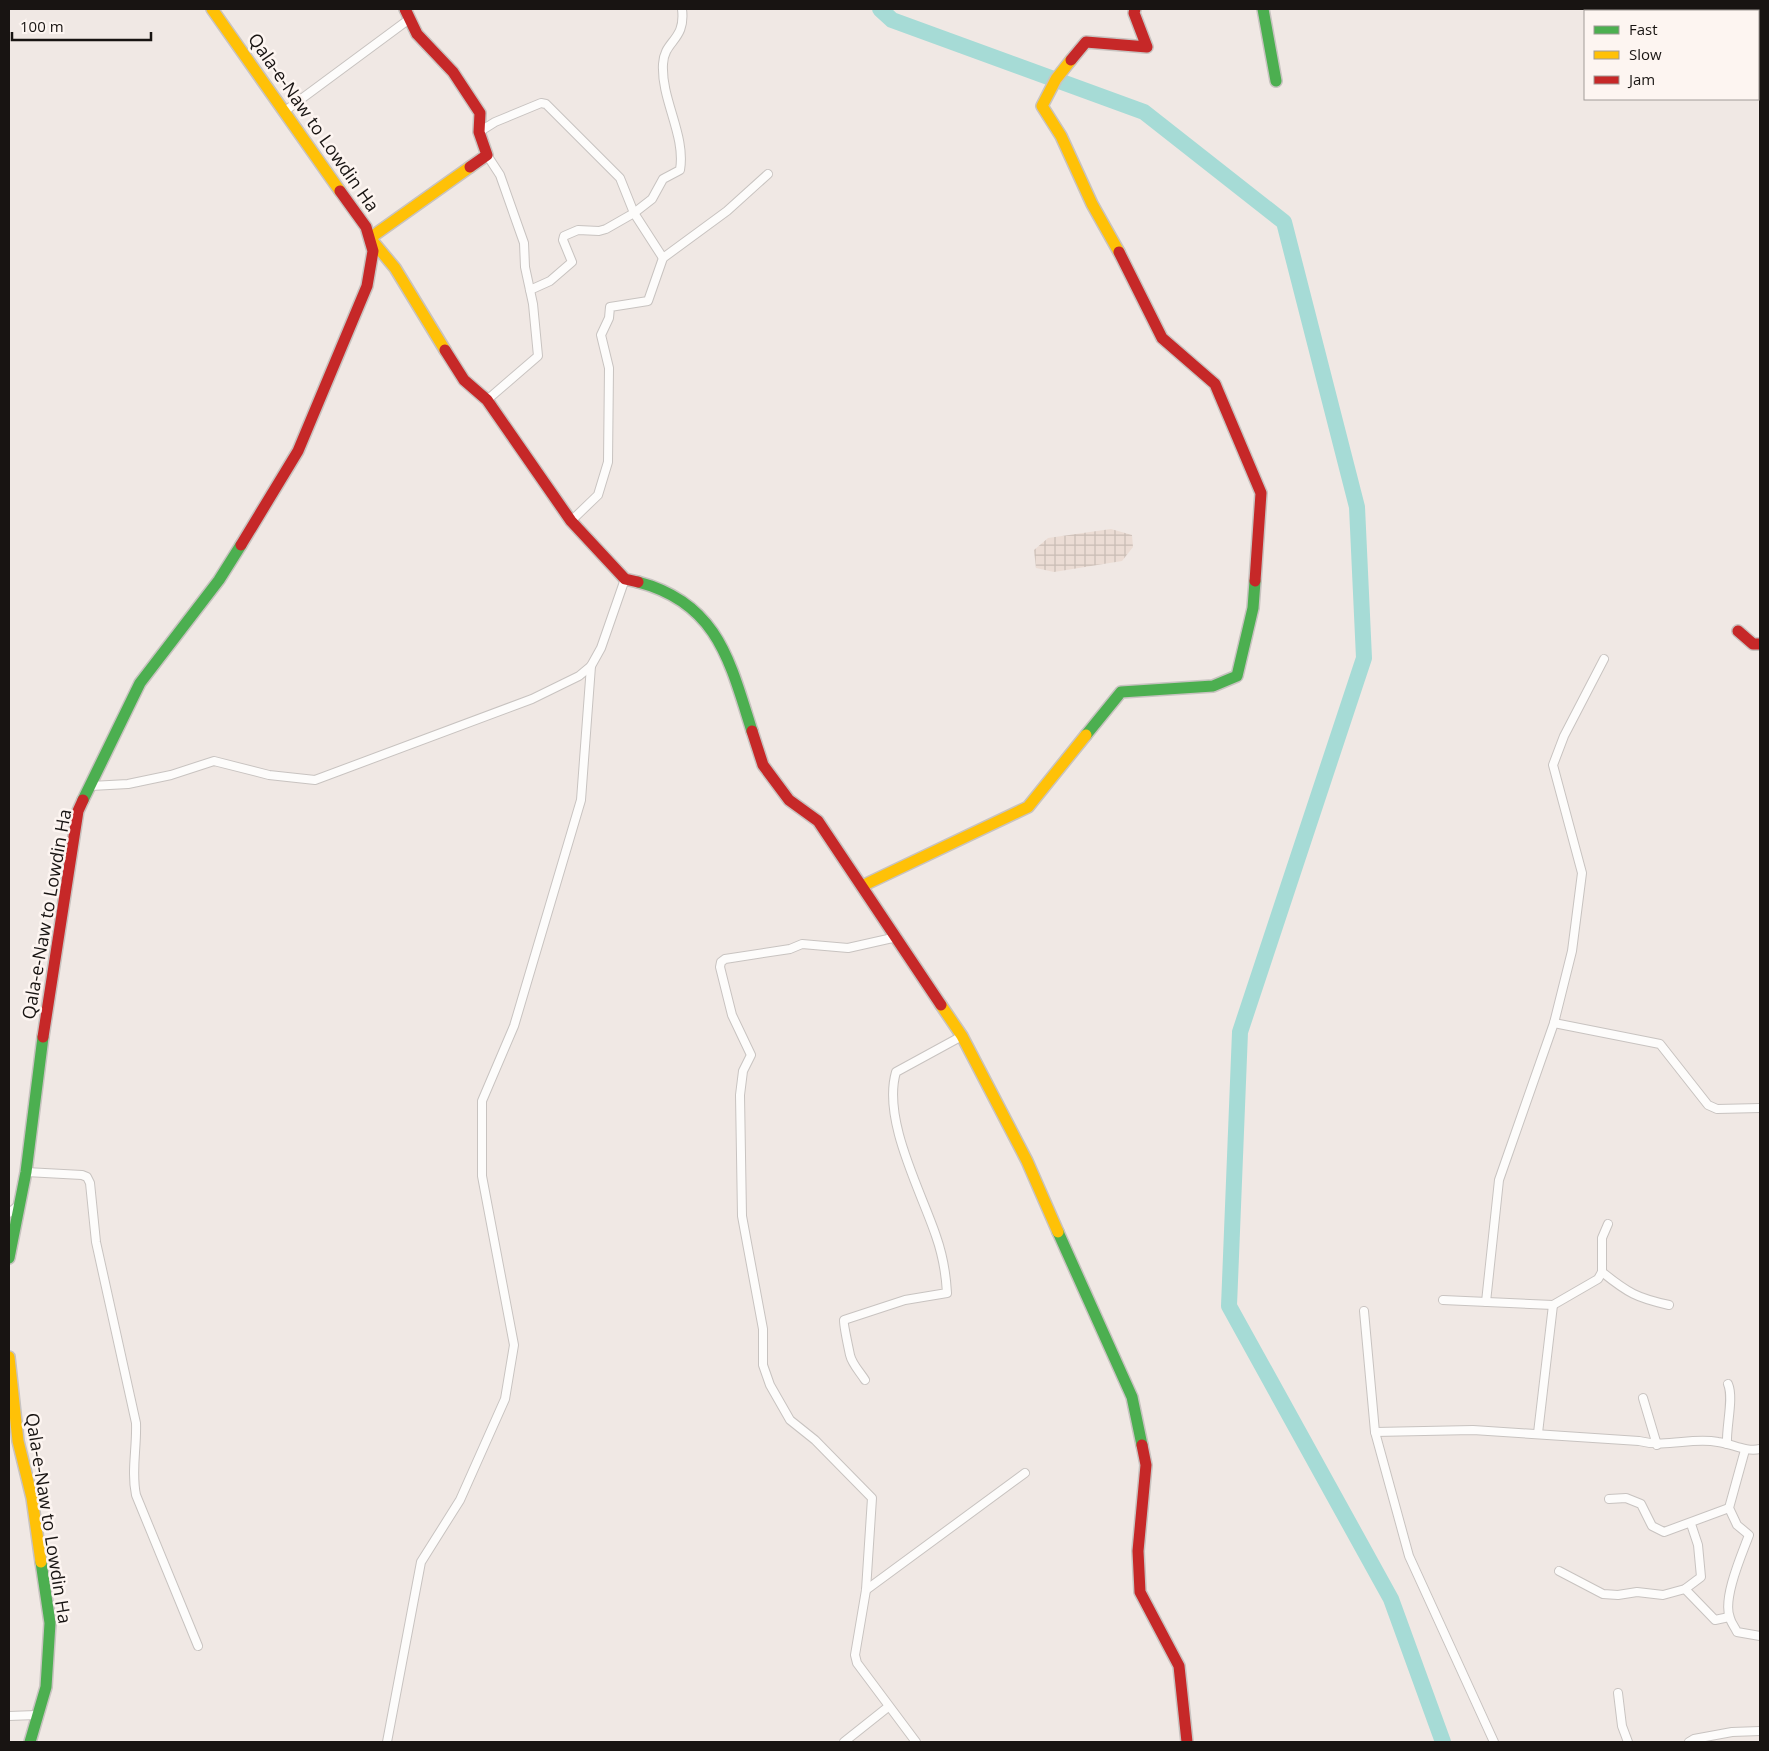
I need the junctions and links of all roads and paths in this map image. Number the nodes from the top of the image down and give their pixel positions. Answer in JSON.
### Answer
{"nodes":[{"id":1,"x":212,"y":9,"type":"edge"},
{"id":2,"x":682,"y":9,"type":"edge"},
{"id":3,"x":1135,"y":9,"type":"edge"},
{"id":4,"x":1263,"y":9,"type":"edge"},
{"id":5,"x":406,"y":14,"type":"edge"},
{"id":6,"x":1276,"y":81,"type":"dead end"},
{"id":7,"x":285,"y":111,"type":"junction"},
{"id":8,"x":479,"y":132,"type":"junction"},
{"id":9,"x":487,"y":154,"type":"junction"},
{"id":10,"x":768,"y":174,"type":"dead end"},
{"id":11,"x":634,"y":214,"type":"junction"},
{"id":12,"x":370,"y":238,"type":"junction"},
{"id":13,"x":663,"y":258,"type":"junction"},
{"id":14,"x":530,"y":290,"type":"junction"},
{"id":15,"x":487,"y":400,"type":"junction"},
{"id":16,"x":571,"y":521,"type":"junction"},
{"id":17,"x":625,"y":580,"type":"junction"},
{"id":18,"x":1738,"y":631,"type":"dead end"},
{"id":19,"x":1760,"y":644,"type":"edge"},
{"id":20,"x":1604,"y":659,"type":"dead end"},
{"id":21,"x":591,"y":666,"type":"junction"},
{"id":22,"x":91,"y":786,"type":"junction"},
{"id":23,"x":862,"y":886,"type":"junction"},
{"id":24,"x":897,"y":938,"type":"junction"},
{"id":25,"x":1554,"y":1023,"type":"junction"},
{"id":26,"x":962,"y":1036,"type":"junction"},
{"id":27,"x":1760,"y":1108,"type":"edge"},
{"id":28,"x":26,"y":1172,"type":"junction"},
{"id":29,"x":19,"y":1204,"type":"junction"},
{"id":30,"x":9,"y":1213,"type":"edge"},
{"id":31,"x":1608,"y":1224,"type":"dead end"},
{"id":32,"x":9,"y":1258,"type":"edge"},
{"id":33,"x":1602,"y":1272,"type":"junction"},
{"id":34,"x":1443,"y":1300,"type":"dead end"},
{"id":35,"x":1486,"y":1302,"type":"junction"},
{"id":36,"x":1553,"y":1305,"type":"junction"},
{"id":37,"x":1669,"y":1305,"type":"dead end"},
{"id":38,"x":1364,"y":1311,"type":"dead end"},
{"id":39,"x":9,"y":1357,"type":"edge"},
{"id":40,"x":865,"y":1380,"type":"dead end"},
{"id":41,"x":1728,"y":1384,"type":"dead end"},
{"id":42,"x":1643,"y":1398,"type":"dead end"},
{"id":43,"x":1376,"y":1432,"type":"junction"},
{"id":44,"x":1538,"y":1433,"type":"junction"},
{"id":45,"x":1726,"y":1444,"type":"junction"},
{"id":46,"x":1657,"y":1445,"type":"junction"},
{"id":47,"x":1745,"y":1450,"type":"junction"},
{"id":48,"x":1760,"y":1450,"type":"edge"},
{"id":49,"x":1025,"y":1473,"type":"dead end"},
{"id":50,"x":1609,"y":1499,"type":"dead end"},
{"id":51,"x":1729,"y":1508,"type":"junction"},
{"id":52,"x":1691,"y":1524,"type":"junction"},
{"id":53,"x":1559,"y":1572,"type":"dead end"},
{"id":54,"x":1685,"y":1589,"type":"junction"},
{"id":55,"x":866,"y":1590,"type":"junction"},
{"id":56,"x":1729,"y":1617,"type":"junction"},
{"id":57,"x":1760,"y":1636,"type":"edge"},
{"id":58,"x":198,"y":1646,"type":"dead end"},
{"id":59,"x":1618,"y":1693,"type":"dead end"},
{"id":60,"x":888,"y":1707,"type":"junction"},
{"id":61,"x":36,"y":1715,"type":"junction"},
{"id":62,"x":9,"y":1716,"type":"edge"},
{"id":63,"x":1760,"y":1731,"type":"edge"},
{"id":64,"x":30,"y":1742,"type":"edge"},
{"id":65,"x":387,"y":1742,"type":"edge"},
{"id":66,"x":844,"y":1742,"type":"edge"},
{"id":67,"x":916,"y":1742,"type":"edge"},
{"id":68,"x":1187,"y":1742,"type":"edge"},
{"id":69,"x":1494,"y":1742,"type":"edge"},
{"id":70,"x":1628,"y":1742,"type":"edge"},
{"id":71,"x":1689,"y":1742,"type":"edge"}],
"edges":[{"from":1,"to":7,"type":"street","name":"Qala-e-Naw to Lowdin Ha"},
{"from":2,"to":11,"type":"street"},
{"from":3,"to":23,"type":"street"},
{"from":4,"to":6,"type":"street"},
{"from":5,"to":7,"type":"street"},
{"from":5,"to":8,"type":"street"},
{"from":7,"to":12,"type":"street","name":"Qala-e-Naw to Lowdin Ha"},
{"from":8,"to":9,"type":"street"},
{"from":8,"to":11,"type":"street"},
{"from":9,"to":12,"type":"street"},
{"from":9,"to":14,"type":"street"},
{"from":10,"to":13,"type":"street"},
{"from":11,"to":13,"type":"street"},
{"from":11,"to":14,"type":"street"},
{"from":12,"to":15,"type":"street"},
{"from":12,"to":22,"type":"street","name":"Qala-e-Naw to Lowdin Ha"},
{"from":13,"to":16,"type":"street"},
{"from":14,"to":15,"type":"street"},
{"from":15,"to":16,"type":"street"},
{"from":16,"to":17,"type":"street"},
{"from":17,"to":21,"type":"street"},
{"from":17,"to":23,"type":"street"},
{"from":18,"to":19,"type":"street"},
{"from":20,"to":25,"type":"street"},
{"from":21,"to":22,"type":"street"},
{"from":21,"to":65,"type":"street"},
{"from":22,"to":28,"type":"street","name":"Qala-e-Naw to Lowdin Ha"},
{"from":23,"to":24,"type":"street"},
{"from":24,"to":26,"type":"street"},
{"from":24,"to":55,"type":"street"},
{"from":25,"to":27,"type":"street"},
{"from":25,"to":35,"type":"street"},
{"from":26,"to":40,"type":"street"},
{"from":26,"to":68,"type":"street"},
{"from":28,"to":29,"type":"street","name":"Qala-e-Naw to Lowdin Ha"},
{"from":28,"to":58,"type":"street"},
{"from":29,"to":30,"type":"street"},
{"from":29,"to":32,"type":"street","name":"Qala-e-Naw to Lowdin Ha"},
{"from":31,"to":33,"type":"street"},
{"from":33,"to":36,"type":"street"},
{"from":33,"to":37,"type":"street"},
{"from":34,"to":35,"type":"street"},
{"from":35,"to":36,"type":"street"},
{"from":36,"to":44,"type":"street"},
{"from":38,"to":43,"type":"street"},
{"from":39,"to":61,"type":"street","name":"Qala-e-Naw to Lowdin Ha"},
{"from":41,"to":45,"type":"street"},
{"from":42,"to":46,"type":"street"},
{"from":43,"to":44,"type":"street"},
{"from":43,"to":69,"type":"street"},
{"from":44,"to":46,"type":"street"},
{"from":45,"to":46,"type":"street"},
{"from":45,"to":47,"type":"street"},
{"from":47,"to":48,"type":"street"},
{"from":47,"to":51,"type":"street"},
{"from":49,"to":55,"type":"street"},
{"from":50,"to":52,"type":"street"},
{"from":51,"to":52,"type":"street"},
{"from":51,"to":56,"type":"street"},
{"from":52,"to":54,"type":"street"},
{"from":53,"to":54,"type":"street"},
{"from":54,"to":56,"type":"street"},
{"from":55,"to":60,"type":"street"},
{"from":56,"to":57,"type":"street"},
{"from":59,"to":70,"type":"street"},
{"from":60,"to":66,"type":"street"},
{"from":60,"to":67,"type":"street"},
{"from":61,"to":62,"type":"street"},
{"from":61,"to":64,"type":"street","name":"Qala-e-Naw to Lowdin Ha"},
{"from":63,"to":71,"type":"street"}]}
